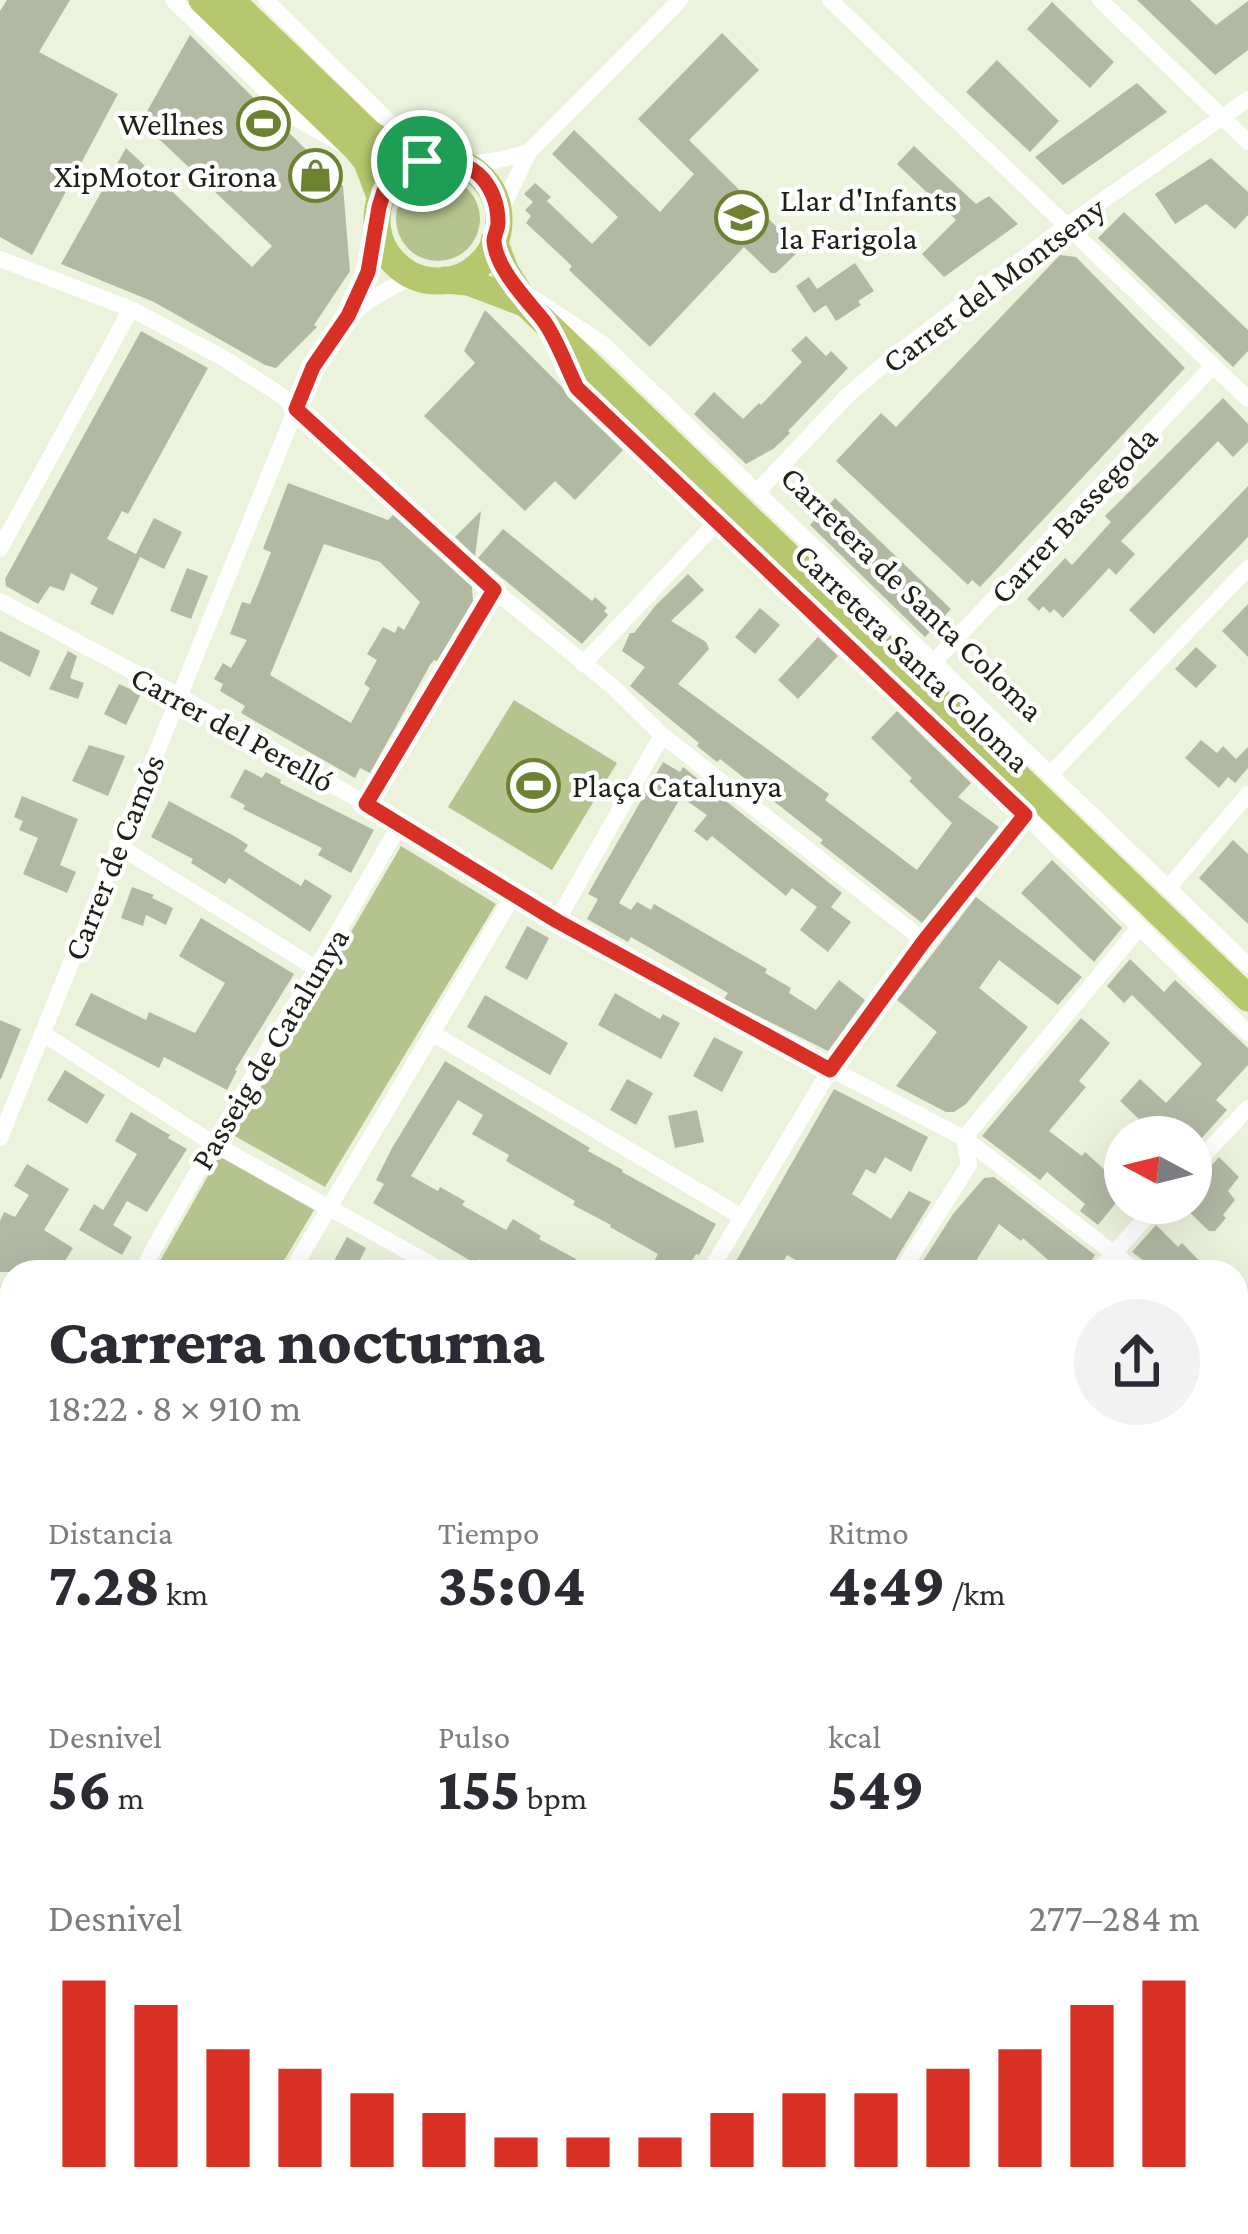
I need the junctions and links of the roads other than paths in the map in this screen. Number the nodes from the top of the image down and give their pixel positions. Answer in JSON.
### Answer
{"nodes":[{"id":1,"x":172,"y":0,"type":"edge"},
{"id":2,"x":202,"y":0,"type":"edge"},
{"id":3,"x":230,"y":0,"type":"edge"},
{"id":4,"x":266,"y":0,"type":"edge"},
{"id":5,"x":680,"y":0,"type":"edge"},
{"id":6,"x":830,"y":0,"type":"edge"},
{"id":7,"x":1100,"y":0,"type":"edge"},
{"id":8,"x":1248,"y":99,"type":"edge"},
{"id":9,"x":1222,"y":119,"type":"junction"},
{"id":10,"x":1248,"y":142,"type":"edge"},
{"id":11,"x":529,"y":152,"type":"junction"},
{"id":12,"x":360,"y":153,"type":"junction"},
{"id":13,"x":446,"y":162,"type":"junction"},
{"id":14,"x":379,"y":212,"type":"junction"},
{"id":15,"x":1065,"y":226,"type":"junction"},
{"id":16,"x":496,"y":229,"type":"junction"},
{"id":17,"x":0,"y":259,"type":"edge"},
{"id":18,"x":416,"y":276,"type":"junction"},
{"id":19,"x":445,"y":280,"type":"junction"},
{"id":20,"x":529,"y":304,"type":"junction"},
{"id":21,"x":131,"y":309,"type":"junction"},
{"id":22,"x":348,"y":316,"type":"junction"},
{"id":23,"x":1213,"y":366,"type":"junction"},
{"id":24,"x":1248,"y":399,"type":"edge"},
{"id":25,"x":296,"y":409,"type":"junction"},
{"id":26,"x":758,"y":492,"type":"junction"},
{"id":27,"x":718,"y":521,"type":"junction"},
{"id":28,"x":0,"y":549,"type":"edge"},
{"id":29,"x":1248,"y":568,"type":"edge"},
{"id":30,"x":494,"y":590,"type":"junction"},
{"id":31,"x":0,"y":601,"type":"edge"},
{"id":32,"x":934,"y":662,"type":"junction"},
{"id":33,"x":583,"y":664,"type":"junction"},
{"id":34,"x":179,"y":696,"type":"junction"},
{"id":35,"x":662,"y":735,"type":"junction"},
{"id":36,"x":1050,"y":776,"type":"junction"},
{"id":37,"x":1248,"y":794,"type":"edge"},
{"id":38,"x":366,"y":804,"type":"junction"},
{"id":39,"x":1025,"y":815,"type":"junction"},
{"id":40,"x":399,"y":826,"type":"junction"},
{"id":41,"x":117,"y":845,"type":"junction"},
{"id":42,"x":1169,"y":887,"type":"junction"},
{"id":43,"x":513,"y":896,"type":"junction"},
{"id":44,"x":557,"y":921,"type":"junction"},
{"id":45,"x":1139,"y":928,"type":"junction"},
{"id":46,"x":924,"y":941,"type":"junction"},
{"id":47,"x":1248,"y":965,"type":"edge"},
{"id":48,"x":317,"y":969,"type":"junction"},
{"id":49,"x":1248,"y":998,"type":"edge"},
{"id":50,"x":42,"y":1033,"type":"junction"},
{"id":51,"x":432,"y":1033,"type":"junction"},
{"id":52,"x":1248,"y":1033,"type":"edge"},
{"id":53,"x":830,"y":1070,"type":"junction"},
{"id":54,"x":1248,"y":1108,"type":"edge"},
{"id":55,"x":0,"y":1138,"type":"edge"},
{"id":56,"x":964,"y":1138,"type":"junction"},
{"id":57,"x":212,"y":1143,"type":"junction"},
{"id":58,"x":1212,"y":1147,"type":"edge"},
{"id":59,"x":328,"y":1208,"type":"junction"},
{"id":60,"x":742,"y":1217,"type":"junction"},
{"id":61,"x":1140,"y":1224,"type":"edge"},
{"id":62,"x":1113,"y":1252,"type":"junction"},
{"id":63,"x":148,"y":1260,"type":"edge"},
{"id":64,"x":298,"y":1260,"type":"edge"},
{"id":65,"x":423,"y":1260,"type":"edge"},
{"id":66,"x":716,"y":1260,"type":"edge"},
{"id":67,"x":909,"y":1260,"type":"edge"},
{"id":68,"x":1107,"y":1260,"type":"edge"},
{"id":69,"x":1123,"y":1260,"type":"edge"}],
"edges":[{"from":1,"to":12,"type":"street"},
{"from":2,"to":12,"type":"main road"},
{"from":3,"to":13,"type":"main road"},
{"from":4,"to":13,"type":"street"},
{"from":5,"to":11,"type":"street"},
{"from":6,"to":15,"type":"street"},
{"from":7,"to":9,"type":"street"},
{"from":8,"to":9,"type":"street","name":"Carrer del Montseny"},
{"from":9,"to":10,"type":"street"},
{"from":9,"to":15,"type":"street","name":"Carrer del Montseny"},
{"from":11,"to":13,"type":"street"},
{"from":11,"to":16,"type":"street"},
{"from":12,"to":14,"type":"main road"},
{"from":13,"to":14,"type":"main road"},
{"from":13,"to":16,"type":"main road"},
{"from":14,"to":18,"type":"main road"},
{"from":14,"to":22,"type":"street","name":"Carrer de Camós"},
{"from":15,"to":23,"type":"street"},
{"from":15,"to":26,"type":"street","name":"Carrer del Montseny"},
{"from":16,"to":19,"type":"main road"},
{"from":16,"to":20,"type":"main road","name":"Carretera Santa Coloma"},
{"from":17,"to":21,"type":"street"},
{"from":18,"to":19,"type":"main road"},
{"from":18,"to":22,"type":"street","name":"Carrer de Camós"},
{"from":19,"to":20,"type":"main road"},
{"from":20,"to":26,"type":"street","name":"Carretera de Santa Coloma"},
{"from":20,"to":27,"type":"street","name":"Carretera Santa Coloma"},
{"from":20,"to":49,"type":"main road","name":"Carretera Santa Coloma"},
{"from":21,"to":25,"type":"street"},
{"from":21,"to":28,"type":"street"},
{"from":22,"to":25,"type":"street","name":"Carrer de Camós"},
{"from":23,"to":24,"type":"street"},
{"from":23,"to":32,"type":"street","name":"Carrer Bassegoda"},
{"from":25,"to":30,"type":"street"},
{"from":25,"to":34,"type":"street","name":"Carrer de Camós"},
{"from":26,"to":32,"type":"street","name":"Carretera de Santa Coloma"},
{"from":27,"to":33,"type":"street"},
{"from":27,"to":39,"type":"street","name":"Carretera Santa Coloma"},
{"from":29,"to":36,"type":"street"},
{"from":30,"to":33,"type":"street"},
{"from":30,"to":38,"type":"street"},
{"from":31,"to":34,"type":"street","name":"Carrer del Perelló"},
{"from":32,"to":36,"type":"street","name":"Carretera de Santa Coloma"},
{"from":33,"to":35,"type":"street"},
{"from":34,"to":38,"type":"street","name":"Carrer del Perelló"},
{"from":34,"to":41,"type":"street","name":"Carrer de Camós"},
{"from":35,"to":44,"type":"street"},
{"from":35,"to":46,"type":"street"},
{"from":36,"to":42,"type":"street","name":"Carretera de Santa Coloma"},
{"from":37,"to":42,"type":"street"},
{"from":38,"to":40,"type":"street","name":"Carrer del Perelló"},
{"from":39,"to":45,"type":"street","name":"Carretera Santa Coloma"},
{"from":39,"to":46,"type":"street"},
{"from":40,"to":43,"type":"street","name":"Carrer del Perelló"},
{"from":40,"to":48,"type":"street","name":"Passeig de Catalunya"},
{"from":41,"to":48,"type":"street"},
{"from":41,"to":50,"type":"street","name":"Carrer de Camós"},
{"from":42,"to":47,"type":"street","name":"Carretera de Santa Coloma"},
{"from":43,"to":44,"type":"street","name":"Carrer del Perelló"},
{"from":43,"to":51,"type":"street"},
{"from":44,"to":53,"type":"street","name":"Carrer del Perelló"},
{"from":45,"to":52,"type":"street","name":"Carretera Santa Coloma"},
{"from":45,"to":56,"type":"street"},
{"from":46,"to":53,"type":"street"},
{"from":48,"to":57,"type":"street","name":"Passeig de Catalunya"},
{"from":50,"to":55,"type":"street","name":"Carrer de Camós"},
{"from":50,"to":57,"type":"street"},
{"from":51,"to":59,"type":"street"},
{"from":51,"to":60,"type":"street"},
{"from":53,"to":56,"type":"street","name":"Carrer del Perelló"},
{"from":53,"to":60,"type":"street"},
{"from":54,"to":58,"type":"street"},
{"from":56,"to":62,"type":"street","name":"Carrer del Perelló"},
{"from":56,"to":67,"type":"street"},
{"from":57,"to":59,"type":"street"},
{"from":57,"to":63,"type":"street","name":"Passeig de Catalunya"},
{"from":59,"to":64,"type":"street"},
{"from":59,"to":65,"type":"street"},
{"from":60,"to":66,"type":"street"},
{"from":61,"to":62,"type":"street"},
{"from":62,"to":68,"type":"street"},
{"from":62,"to":69,"type":"street","name":"Carrer del Perelló"}]}
